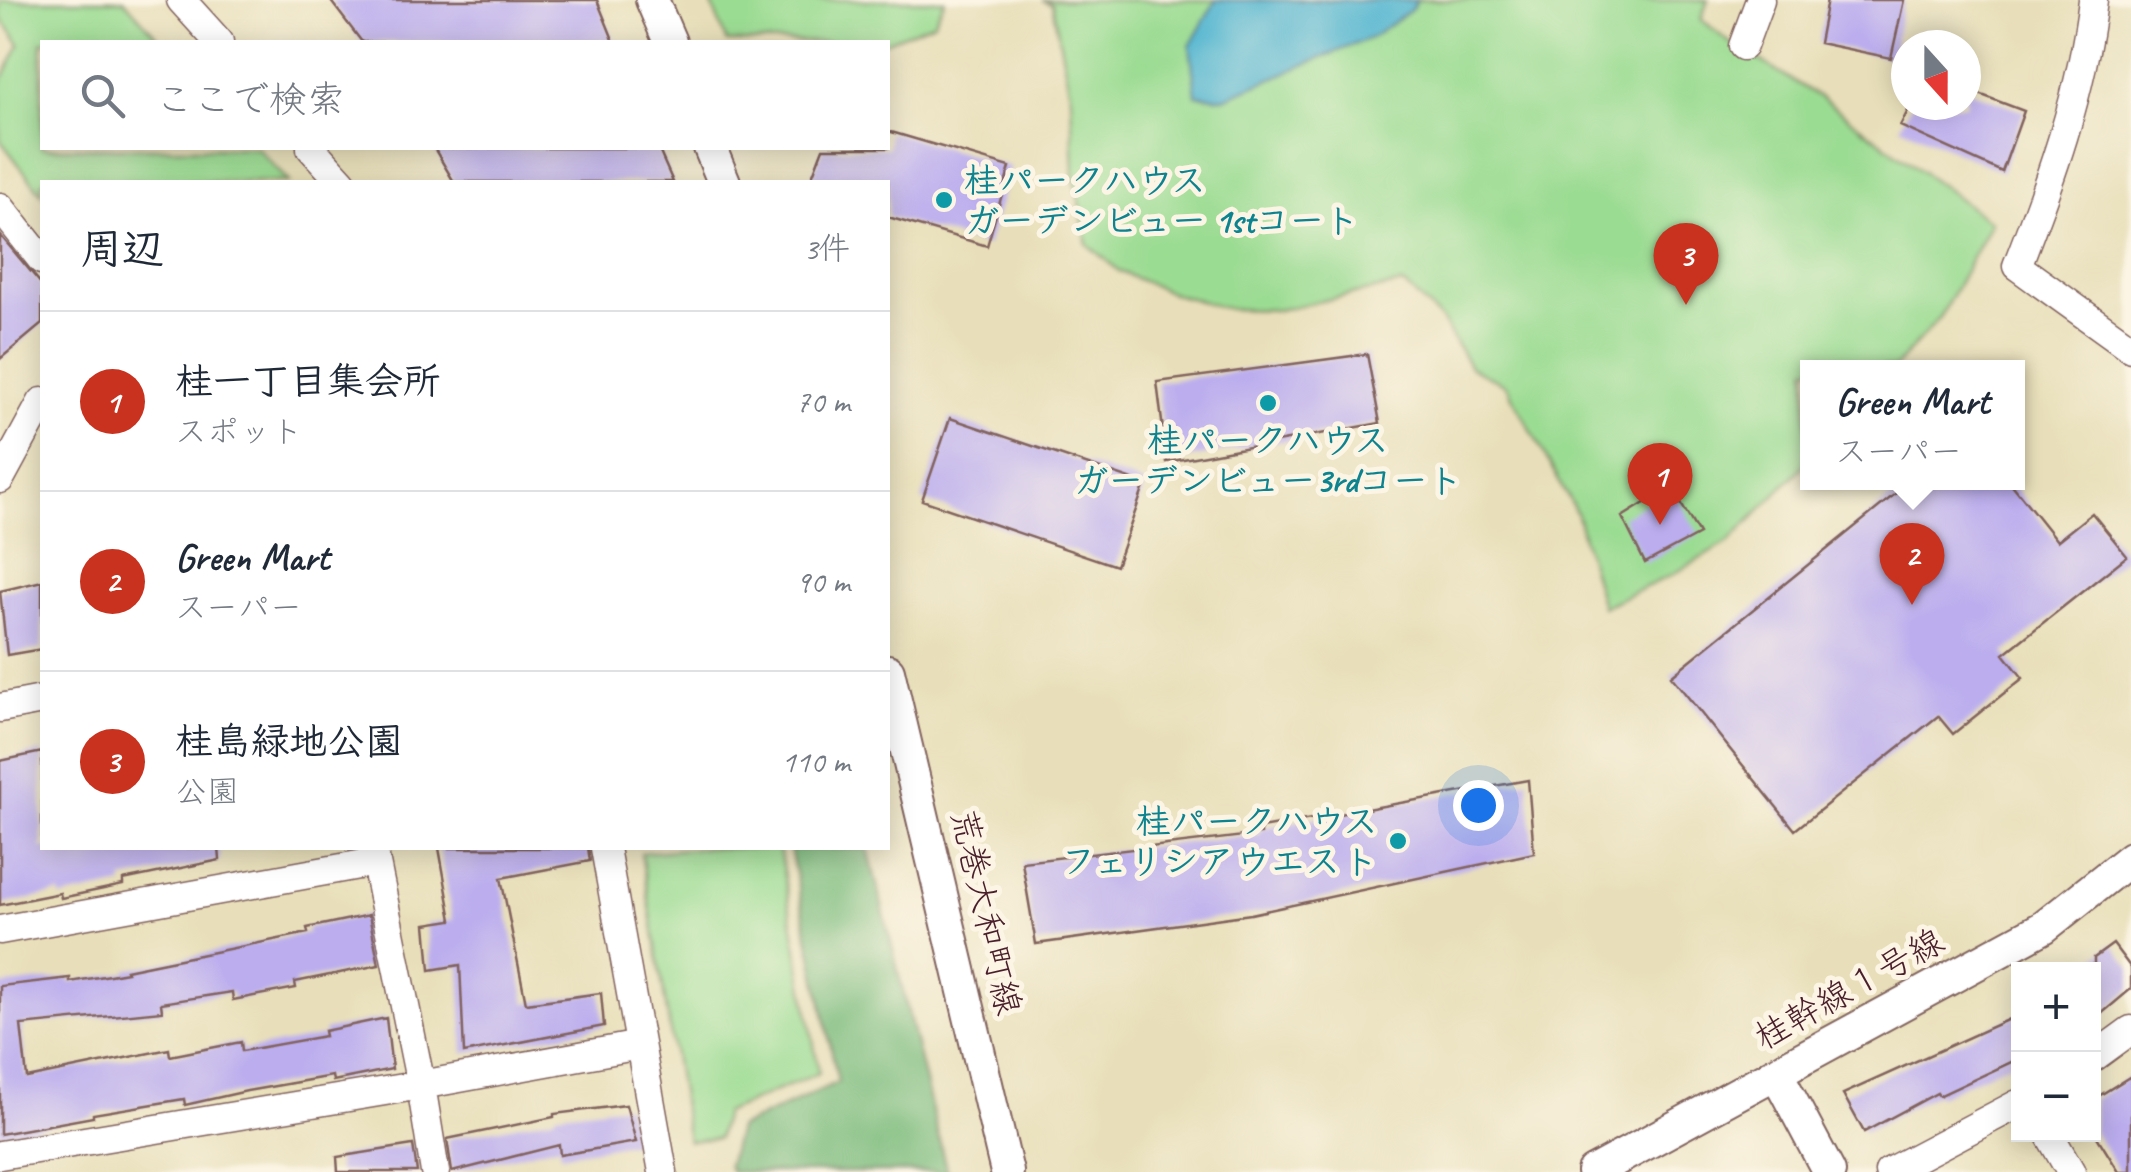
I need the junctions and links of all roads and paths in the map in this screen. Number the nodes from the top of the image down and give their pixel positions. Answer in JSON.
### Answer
{"nodes":[{"id":1,"x":181,"y":0,"type":"edge"},
{"id":2,"x":652,"y":0,"type":"edge"},
{"id":3,"x":1760,"y":0,"type":"edge"},
{"id":4,"x":2093,"y":0,"type":"edge"},
{"id":5,"x":216,"y":40,"type":"edge"},
{"id":6,"x":669,"y":40,"type":"edge"},
{"id":7,"x":1743,"y":46,"type":"dead end"},
{"id":8,"x":314,"y":150,"type":"edge"},
{"id":9,"x":711,"y":150,"type":"edge"},
{"id":10,"x":340,"y":180,"type":"edge"},
{"id":11,"x":723,"y":180,"type":"edge"},
{"id":12,"x":0,"y":207,"type":"edge"},
{"id":13,"x":40,"y":257,"type":"edge"},
{"id":14,"x":2131,"y":348,"type":"edge"},
{"id":15,"x":40,"y":406,"type":"edge"},
{"id":16,"x":0,"y":478,"type":"edge"},
{"id":17,"x":890,"y":679,"type":"edge"},
{"id":18,"x":40,"y":700,"type":"edge"},
{"id":19,"x":0,"y":708,"type":"edge"},
{"id":20,"x":604,"y":850,"type":"edge"},
{"id":21,"x":374,"y":855,"type":"edge"},
{"id":22,"x":2131,"y":858,"type":"edge"},
{"id":23,"x":0,"y":930,"type":"edge"},
{"id":24,"x":2131,"y":1030,"type":"edge"},
{"id":25,"x":640,"y":1044,"type":"junction"},
{"id":26,"x":2100,"y":1052,"type":"edge"},
{"id":27,"x":1777,"y":1074,"type":"junction"},
{"id":28,"x":421,"y":1086,"type":"junction"},
{"id":29,"x":2011,"y":1108,"type":"edge"},
{"id":30,"x":2053,"y":1142,"type":"edge"},
{"id":31,"x":0,"y":1154,"type":"edge"},
{"id":32,"x":435,"y":1172,"type":"edge"},
{"id":33,"x":663,"y":1172,"type":"edge"},
{"id":34,"x":1008,"y":1172,"type":"edge"},
{"id":35,"x":1593,"y":1172,"type":"edge"},
{"id":36,"x":1828,"y":1172,"type":"edge"},
{"id":37,"x":1888,"y":1172,"type":"edge"},
{"id":38,"x":2070,"y":1172,"type":"edge"}],
"edges":[{"from":1,"to":5,"type":"street"},
{"from":2,"to":6,"type":"street"},
{"from":3,"to":7,"type":"street"},
{"from":4,"to":14,"type":"street"},
{"from":8,"to":10,"type":"street"},
{"from":9,"to":11,"type":"street"},
{"from":12,"to":13,"type":"street"},
{"from":15,"to":16,"type":"street"},
{"from":17,"to":34,"type":"street","name":"荒巻大和町線"},
{"from":18,"to":19,"type":"street"},
{"from":20,"to":25,"type":"street"},
{"from":21,"to":23,"type":"street"},
{"from":21,"to":28,"type":"street"},
{"from":22,"to":27,"type":"street","name":"桂幹線１号線"},
{"from":24,"to":26,"type":"street"},
{"from":25,"to":28,"type":"street"},
{"from":25,"to":33,"type":"street"},
{"from":27,"to":35,"type":"street","name":"桂幹線１号線"},
{"from":27,"to":36,"type":"street"},
{"from":28,"to":31,"type":"street"},
{"from":28,"to":32,"type":"street"},
{"from":29,"to":37,"type":"street"},
{"from":30,"to":38,"type":"street"}]}
